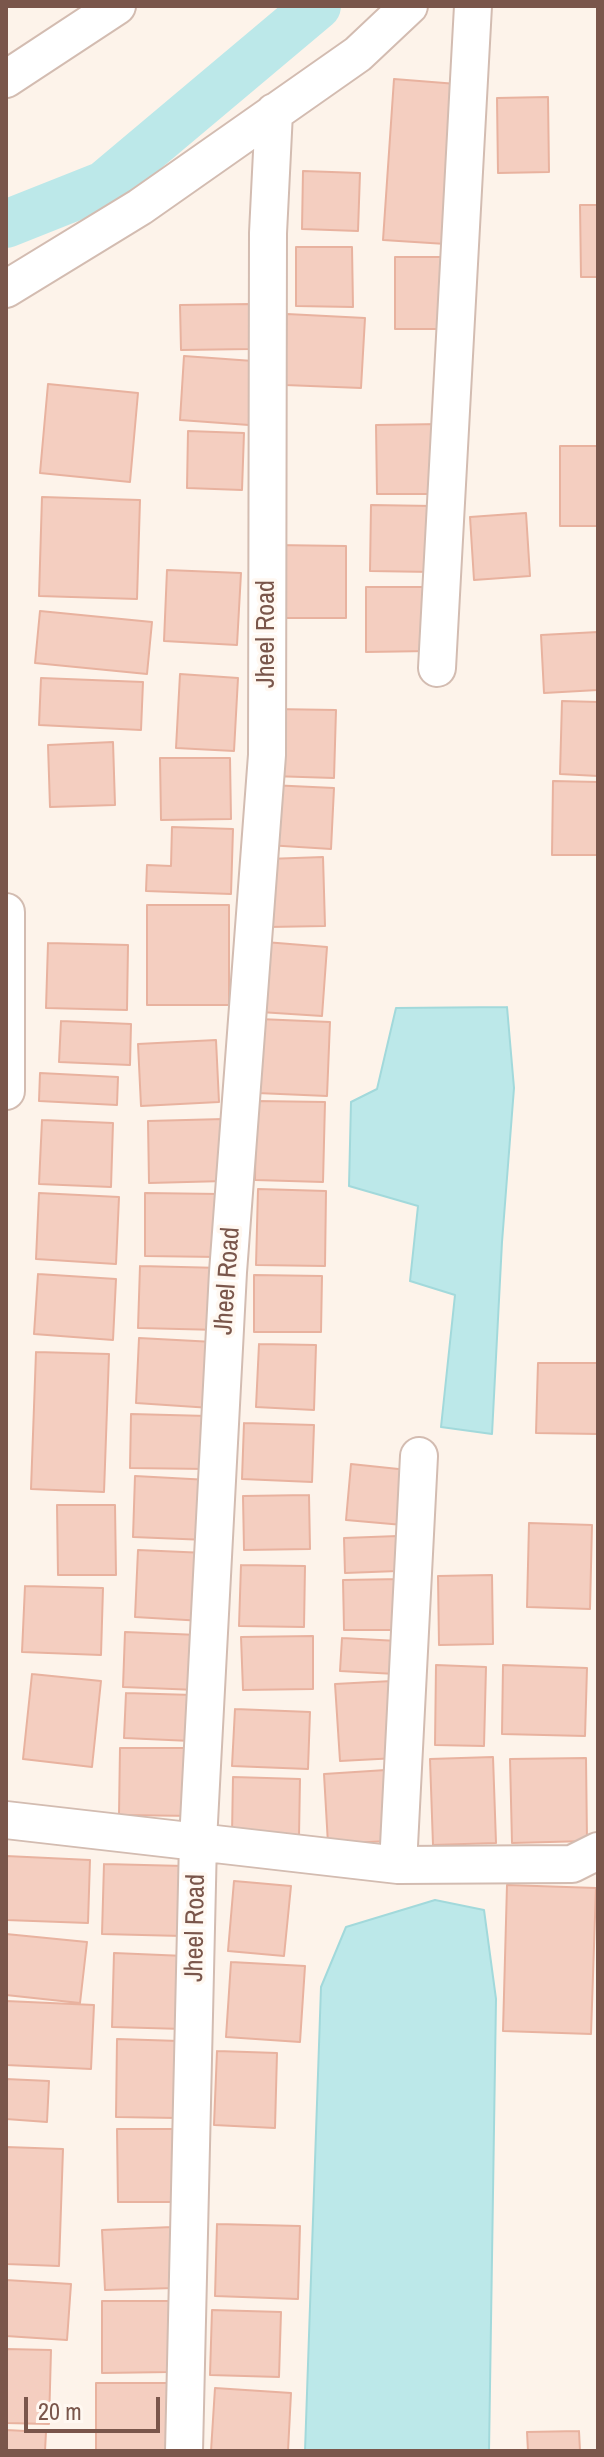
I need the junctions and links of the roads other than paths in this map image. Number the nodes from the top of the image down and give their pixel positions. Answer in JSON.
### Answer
{"nodes":[{"id":1,"x":117,"y":6,"type":"edge"},
{"id":2,"x":409,"y":6,"type":"edge"},
{"id":3,"x":473,"y":6,"type":"edge"},
{"id":4,"x":6,"y":79,"type":"edge"},
{"id":5,"x":274,"y":112,"type":"junction"},
{"id":6,"x":6,"y":295,"type":"edge"},
{"id":7,"x":437,"y":668,"type":"dead end"},
{"id":8,"x":6,"y":912,"type":"edge"},
{"id":9,"x":6,"y":1091,"type":"edge"},
{"id":10,"x":419,"y":1456,"type":"dead end"},
{"id":11,"x":6,"y":1820,"type":"edge"},
{"id":12,"x":198,"y":1841,"type":"junction"},
{"id":13,"x":589,"y":1860,"type":"edge"},
{"id":14,"x":398,"y":1865,"type":"junction"},
{"id":15,"x":184,"y":2451,"type":"edge"}],
"edges":[{"from":1,"to":4,"type":"street"},
{"from":2,"to":5,"type":"street"},
{"from":3,"to":7,"type":"street"},
{"from":5,"to":6,"type":"street"},
{"from":5,"to":12,"type":"street","name":"Jheel Road"},
{"from":8,"to":9,"type":"street"},
{"from":10,"to":14,"type":"street"},
{"from":11,"to":12,"type":"street"},
{"from":12,"to":14,"type":"street"},
{"from":12,"to":15,"type":"street","name":"Jheel Road"},
{"from":13,"to":14,"type":"street"}]}
